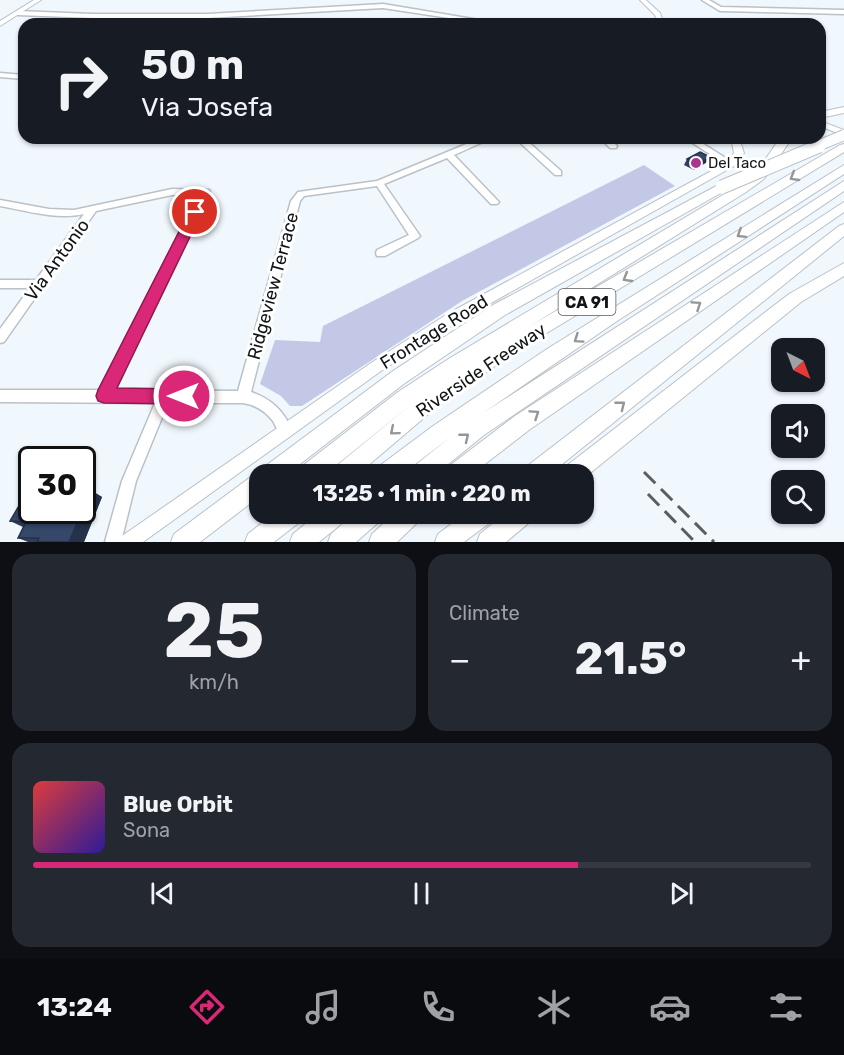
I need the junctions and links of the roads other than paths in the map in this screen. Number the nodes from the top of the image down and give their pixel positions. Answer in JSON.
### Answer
{"nodes":[{"id":1,"x":38,"y":0,"type":"edge"},
{"id":2,"x":644,"y":0,"type":"edge"},
{"id":3,"x":705,"y":0,"type":"edge"},
{"id":4,"x":762,"y":2,"type":"dead end"},
{"id":5,"x":819,"y":4,"type":"dead end"},
{"id":6,"x":771,"y":10,"type":"junction"},
{"id":7,"x":829,"y":11,"type":"junction"},
{"id":8,"x":844,"y":12,"type":"edge"},
{"id":9,"x":18,"y":13,"type":"junction"},
{"id":10,"x":461,"y":18,"type":"edge"},
{"id":11,"x":660,"y":18,"type":"edge"},
{"id":12,"x":0,"y":24,"type":"edge"},
{"id":13,"x":0,"y":75,"type":"edge"},
{"id":14,"x":18,"y":76,"type":"edge"},
{"id":15,"x":844,"y":110,"type":"edge"},
{"id":16,"x":826,"y":114,"type":"edge"},
{"id":17,"x":826,"y":126,"type":"edge"},
{"id":18,"x":826,"y":131,"type":"edge"},
{"id":19,"x":844,"y":136,"type":"edge"},
{"id":20,"x":474,"y":144,"type":"edge"},
{"id":21,"x":526,"y":144,"type":"edge"},
{"id":22,"x":611,"y":144,"type":"edge"},
{"id":23,"x":699,"y":144,"type":"edge"},
{"id":24,"x":737,"y":144,"type":"edge"},
{"id":25,"x":782,"y":144,"type":"edge"},
{"id":26,"x":825,"y":144,"type":"edge"},
{"id":27,"x":826,"y":144,"type":"edge"},
{"id":28,"x":613,"y":146,"type":"dead end"},
{"id":29,"x":844,"y":147,"type":"edge"},
{"id":30,"x":449,"y":155,"type":"junction"},
{"id":31,"x":731,"y":164,"type":"junction"},
{"id":32,"x":844,"y":169,"type":"edge"},
{"id":33,"x":558,"y":173,"type":"dead end"},
{"id":34,"x":379,"y":183,"type":"junction"},
{"id":35,"x":844,"y":185,"type":"edge"},
{"id":36,"x":494,"y":202,"type":"dead end"},
{"id":37,"x":0,"y":203,"type":"edge"},
{"id":38,"x":844,"y":206,"type":"edge"},
{"id":39,"x":92,"y":210,"type":"junction"},
{"id":40,"x":844,"y":229,"type":"edge"},
{"id":41,"x":381,"y":253,"type":"dead end"},
{"id":42,"x":844,"y":268,"type":"edge"},
{"id":43,"x":0,"y":284,"type":"edge"},
{"id":44,"x":39,"y":284,"type":"junction"},
{"id":45,"x":0,"y":338,"type":"edge"},
{"id":46,"x":0,"y":396,"type":"edge"},
{"id":47,"x":104,"y":396,"type":"junction"},
{"id":48,"x":164,"y":396,"type":"junction"},
{"id":49,"x":243,"y":397,"type":"junction"},
{"id":50,"x":285,"y":430,"type":"junction"},
{"id":51,"x":283,"y":464,"type":"edge"},
{"id":52,"x":321,"y":464,"type":"edge"},
{"id":53,"x":354,"y":464,"type":"edge"},
{"id":54,"x":398,"y":464,"type":"edge"},
{"id":55,"x":432,"y":464,"type":"edge"},
{"id":56,"x":468,"y":464,"type":"edge"},
{"id":57,"x":546,"y":464,"type":"edge"},
{"id":58,"x":585,"y":464,"type":"edge"},
{"id":59,"x":249,"y":490,"type":"edge"},
{"id":60,"x":268,"y":524,"type":"edge"},
{"id":61,"x":279,"y":524,"type":"edge"},
{"id":62,"x":323,"y":524,"type":"edge"},
{"id":63,"x":359,"y":524,"type":"edge"},
{"id":64,"x":399,"y":524,"type":"edge"},
{"id":65,"x":470,"y":524,"type":"edge"},
{"id":66,"x":510,"y":524,"type":"edge"},
{"id":67,"x":113,"y":542,"type":"edge"},
{"id":68,"x":128,"y":542,"type":"edge"},
{"id":69,"x":182,"y":542,"type":"edge"},
{"id":70,"x":255,"y":542,"type":"edge"},
{"id":71,"x":301,"y":542,"type":"edge"},
{"id":72,"x":339,"y":542,"type":"edge"},
{"id":73,"x":380,"y":542,"type":"edge"},
{"id":74,"x":446,"y":542,"type":"edge"},
{"id":75,"x":488,"y":542,"type":"edge"}],
"edges":[{"from":1,"to":9,"type":"main road"},
{"from":2,"to":11,"type":"main road"},
{"from":3,"to":6,"type":"street"},
{"from":4,"to":6,"type":"street"},
{"from":5,"to":7,"type":"street"},
{"from":6,"to":7,"type":"street"},
{"from":7,"to":8,"type":"street"},
{"from":9,"to":10,"type":"street"},
{"from":9,"to":12,"type":"main road"},
{"from":13,"to":14,"type":"street"},
{"from":15,"to":16,"type":"highway"},
{"from":17,"to":19,"type":"main road"},
{"from":18,"to":19,"type":"main road"},
{"from":19,"to":27,"type":"highway","bridge":true},
{"from":20,"to":30,"type":"street","name":"Ridgeview Terrace"},
{"from":21,"to":33,"type":"street"},
{"from":22,"to":28,"type":"street"},
{"from":23,"to":31,"type":"street"},
{"from":24,"to":31,"type":"main road"},
{"from":25,"to":52,"type":"highway"},
{"from":26,"to":51,"type":"highway","bridge":true},
{"from":29,"to":53,"type":"highway","name":"Riverside Freeway","number":"CA 91","one_way":true},
{"from":30,"to":34,"type":"street","name":"Ridgeview Terrace"},
{"from":30,"to":36,"type":"street"},
{"from":31,"to":50,"type":"main road","name":"Frontage Road"},
{"from":32,"to":54,"type":"highway","one_way":true},
{"from":34,"to":41,"type":"street"},
{"from":34,"to":49,"type":"street","name":"Ridgeview Terrace"},
{"from":55,"to":35,"type":"highway","one_way":true},
{"from":37,"to":39,"type":"street"},
{"from":56,"to":38,"type":"highway","one_way":true},
{"from":39,"to":44,"type":"street","name":"Via Antonio"},
{"from":39,"to":47,"type":"street"},
{"from":57,"to":40,"type":"highway","one_way":true},
{"from":42,"to":58,"type":"highway"},
{"from":43,"to":44,"type":"street"},
{"from":44,"to":45,"type":"street","name":"Via Antonio"},
{"from":46,"to":47,"type":"street"},
{"from":47,"to":48,"type":"street"},
{"from":48,"to":49,"type":"street"},
{"from":48,"to":67,"type":"street"},
{"from":49,"to":50,"type":"street"},
{"from":50,"to":68,"type":"main road","name":"Frontage Road"},
{"from":59,"to":69,"type":"highway"},
{"from":60,"to":70,"type":"highway"},
{"from":61,"to":70,"type":"highway"},
{"from":62,"to":71,"type":"highway"},
{"from":63,"to":72,"type":"highway"},
{"from":64,"to":73,"type":"highway"},
{"from":65,"to":74,"type":"highway"},
{"from":66,"to":75,"type":"highway"}]}
